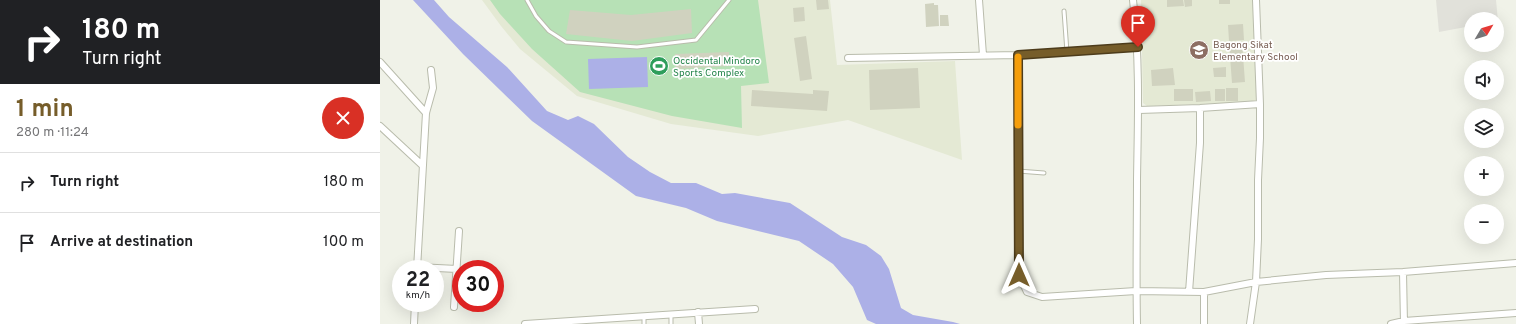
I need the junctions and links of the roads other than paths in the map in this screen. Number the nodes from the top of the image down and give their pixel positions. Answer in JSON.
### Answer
{"nodes":[{"id":1,"x":527,"y":0,"type":"edge"},
{"id":2,"x":729,"y":0,"type":"edge"},
{"id":3,"x":979,"y":0,"type":"edge"},
{"id":4,"x":1133,"y":0,"type":"edge"},
{"id":5,"x":1256,"y":0,"type":"edge"},
{"id":6,"x":1064,"y":11,"type":"dead end"},
{"id":7,"x":1138,"y":47,"type":"junction"},
{"id":8,"x":1067,"y":52,"type":"junction"},
{"id":9,"x":983,"y":55,"type":"junction"},
{"id":10,"x":1018,"y":55,"type":"junction"},
{"id":11,"x":848,"y":58,"type":"dead end"},
{"id":12,"x":380,"y":62,"type":"edge"},
{"id":13,"x":431,"y":70,"type":"dead end"},
{"id":14,"x":1260,"y":104,"type":"junction"},
{"id":15,"x":1200,"y":108,"type":"junction"},
{"id":16,"x":1140,"y":110,"type":"junction"},
{"id":17,"x":426,"y":113,"type":"junction"},
{"id":18,"x":380,"y":126,"type":"edge"},
{"id":19,"x":422,"y":165,"type":"junction"},
{"id":20,"x":1018,"y":171,"type":"junction"},
{"id":21,"x":1044,"y":173,"type":"dead end"},
{"id":22,"x":459,"y":231,"type":"dead end"},
{"id":23,"x":417,"y":260,"type":"edge"},
{"id":24,"x":457,"y":260,"type":"edge"},
{"id":25,"x":1516,"y":263,"type":"edge"},
{"id":26,"x":1403,"y":272,"type":"junction"},
{"id":27,"x":1256,"y":282,"type":"junction"},
{"id":28,"x":1136,"y":291,"type":"junction"},
{"id":29,"x":1189,"y":292,"type":"junction"},
{"id":30,"x":1204,"y":292,"type":"junction"},
{"id":31,"x":755,"y":309,"type":"dead end"},
{"id":32,"x":415,"y":312,"type":"edge"},
{"id":33,"x":698,"y":312,"type":"junction"},
{"id":34,"x":1516,"y":313,"type":"edge"},
{"id":35,"x":671,"y":314,"type":"junction"},
{"id":36,"x":644,"y":316,"type":"junction"},
{"id":37,"x":596,"y":322,"type":"edge"},
{"id":38,"x":1404,"y":323,"type":"edge"},
{"id":39,"x":414,"y":324,"type":"edge"},
{"id":40,"x":525,"y":324,"type":"edge"},
{"id":41,"x":644,"y":324,"type":"edge"},
{"id":42,"x":671,"y":324,"type":"edge"},
{"id":43,"x":698,"y":324,"type":"edge"},
{"id":44,"x":1137,"y":324,"type":"edge"},
{"id":45,"x":1204,"y":324,"type":"edge"},
{"id":46,"x":1250,"y":324,"type":"edge"},
{"id":47,"x":1391,"y":324,"type":"edge"}],
"edges":[{"from":1,"to":2,"type":"lane"},
{"from":3,"to":9,"type":"street"},
{"from":4,"to":7,"type":"street"},
{"from":5,"to":14,"type":"street"},
{"from":6,"to":8,"type":"lane"},
{"from":7,"to":8,"type":"street"},
{"from":7,"to":16,"type":"street"},
{"from":8,"to":10,"type":"street"},
{"from":9,"to":10,"type":"street"},
{"from":9,"to":11,"type":"street"},
{"from":10,"to":20,"type":"street"},
{"from":12,"to":17,"type":"street"},
{"from":13,"to":17,"type":"street"},
{"from":14,"to":15,"type":"street"},
{"from":14,"to":27,"type":"street"},
{"from":15,"to":16,"type":"street"},
{"from":15,"to":29,"type":"street"},
{"from":16,"to":28,"type":"street"},
{"from":17,"to":19,"type":"street"},
{"from":18,"to":19,"type":"street"},
{"from":19,"to":23,"type":"street"},
{"from":20,"to":21,"type":"lane"},
{"from":20,"to":28,"type":"street"},
{"from":22,"to":24,"type":"street"},
{"from":25,"to":26,"type":"street"},
{"from":26,"to":27,"type":"street"},
{"from":26,"to":38,"type":"street"},
{"from":27,"to":30,"type":"street"},
{"from":27,"to":46,"type":"street"},
{"from":28,"to":29,"type":"street"},
{"from":28,"to":44,"type":"street"},
{"from":29,"to":30,"type":"street"},
{"from":30,"to":45,"type":"street"},
{"from":31,"to":33,"type":"street"},
{"from":32,"to":39,"type":"street"},
{"from":33,"to":35,"type":"street"},
{"from":33,"to":43,"type":"street"},
{"from":34,"to":38,"type":"street"},
{"from":35,"to":36,"type":"street"},
{"from":35,"to":42,"type":"lane"},
{"from":36,"to":37,"type":"street"},
{"from":36,"to":41,"type":"lane"},
{"from":37,"to":40,"type":"street"},
{"from":38,"to":47,"type":"street"}]}
